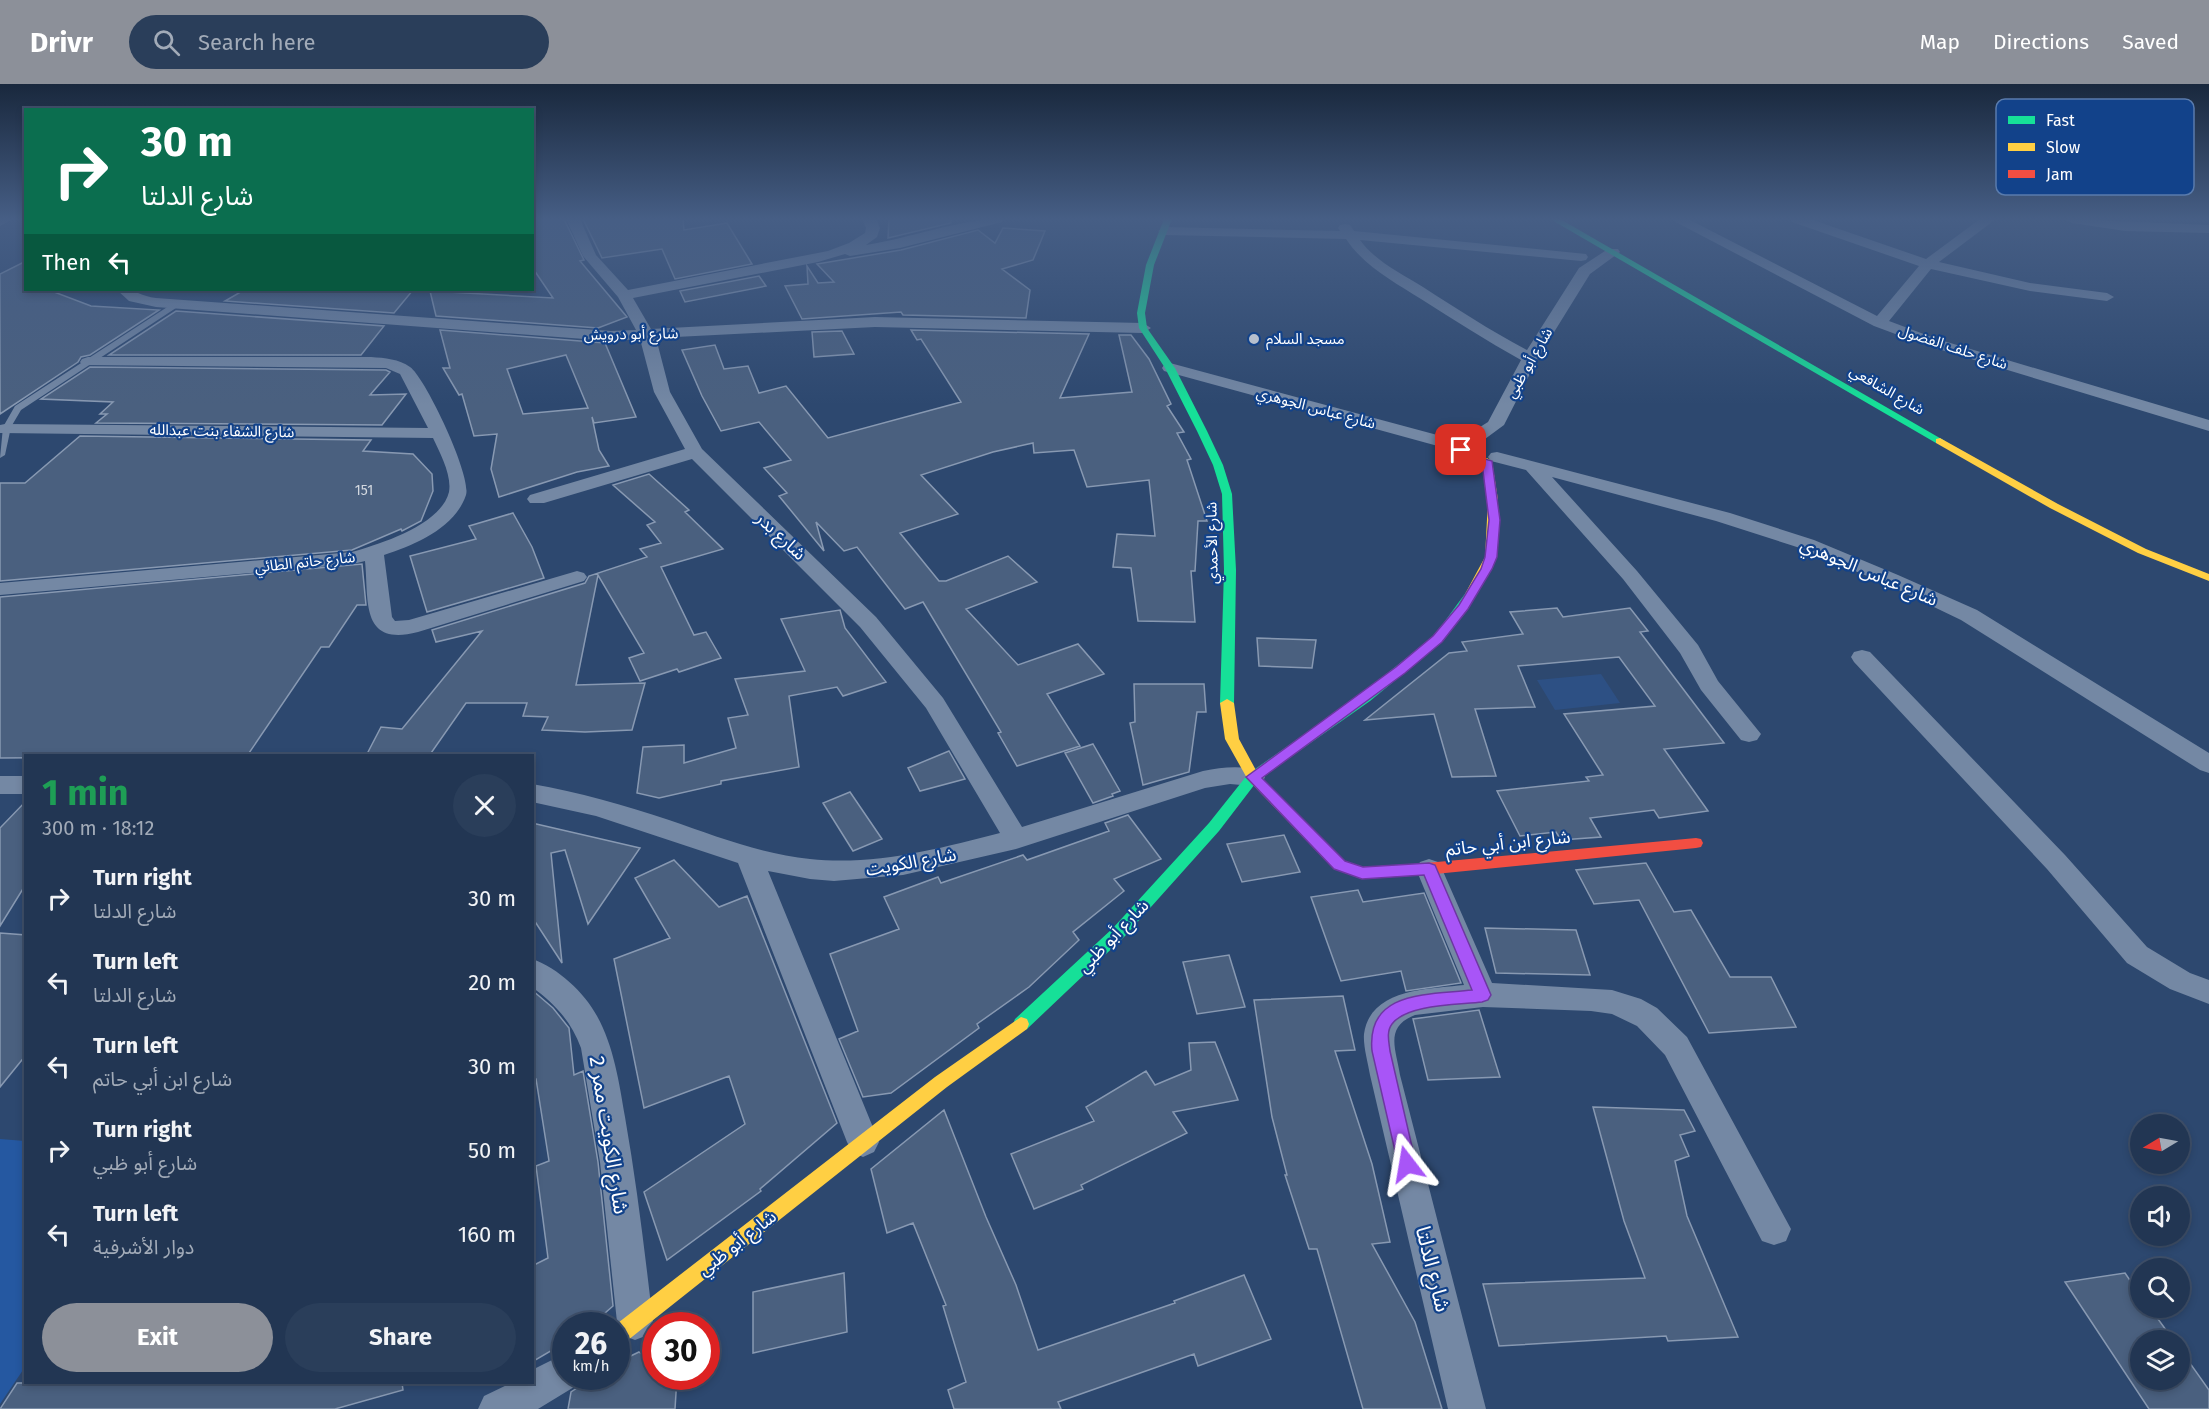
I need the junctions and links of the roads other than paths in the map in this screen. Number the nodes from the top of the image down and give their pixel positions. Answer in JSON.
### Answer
{"nodes":[{"id":1,"x":612,"y":281,"type":"edge"},
{"id":2,"x":698,"y":281,"type":"edge"},
{"id":3,"x":1147,"y":281,"type":"edge"},
{"id":4,"x":1403,"y":281,"type":"edge"},
{"id":5,"x":1576,"y":281,"type":"edge"},
{"id":6,"x":1664,"y":281,"type":"edge"},
{"id":7,"x":1797,"y":281,"type":"edge"},
{"id":8,"x":1914,"y":281,"type":"edge"},
{"id":9,"x":2003,"y":281,"type":"edge"},
{"id":10,"x":127,"y":291,"type":"edge"},
{"id":11,"x":624,"y":295,"type":"junction"},
{"id":12,"x":2107,"y":297,"type":"dead end"},
{"id":13,"x":178,"y":304,"type":"junction"},
{"id":14,"x":1879,"y":323,"type":"junction"},
{"id":15,"x":1143,"y":328,"type":"junction"},
{"id":16,"x":647,"y":336,"type":"junction"},
{"id":17,"x":1530,"y":358,"type":"junction"},
{"id":18,"x":88,"y":362,"type":"junction"},
{"id":19,"x":1170,"y":368,"type":"junction"},
{"id":20,"x":1495,"y":425,"type":"junction"},
{"id":21,"x":2209,"y":426,"type":"edge"},
{"id":22,"x":5,"y":429,"type":"junction"},
{"id":23,"x":440,"y":433,"type":"junction"},
{"id":24,"x":1468,"y":445,"type":"junction"},
{"id":25,"x":695,"y":452,"type":"junction"},
{"id":26,"x":0,"y":455,"type":"edge"},
{"id":27,"x":1492,"y":455,"type":"junction"},
{"id":28,"x":1533,"y":467,"type":"junction"},
{"id":29,"x":537,"y":499,"type":"dead end"},
{"id":30,"x":375,"y":552,"type":"junction"},
{"id":31,"x":577,"y":577,"type":"dead end"},
{"id":32,"x":2209,"y":578,"type":"edge"},
{"id":33,"x":0,"y":589,"type":"edge"},
{"id":34,"x":1862,"y":657,"type":"dead end"},
{"id":35,"x":1749,"y":734,"type":"dead end"},
{"id":36,"x":2209,"y":764,"type":"edge"},
{"id":37,"x":1253,"y":777,"type":"junction"},
{"id":38,"x":0,"y":785,"type":"edge"},
{"id":39,"x":24,"y":785,"type":"edge"},
{"id":40,"x":534,"y":793,"type":"edge"},
{"id":41,"x":1016,"y":839,"type":"junction"},
{"id":42,"x":1696,"y":843,"type":"dead end"},
{"id":43,"x":748,"y":855,"type":"junction"},
{"id":44,"x":1429,"y":869,"type":"junction"},
{"id":45,"x":534,"y":973,"type":"edge"},
{"id":46,"x":2209,"y":992,"type":"edge"},
{"id":47,"x":1482,"y":995,"type":"junction"},
{"id":48,"x":863,"y":1142,"type":"junction"},
{"id":49,"x":1774,"y":1229,"type":"dead end"},
{"id":50,"x":625,"y":1312,"type":"edge"},
{"id":51,"x":630,"y":1327,"type":"edge"},
{"id":52,"x":552,"y":1379,"type":"edge"},
{"id":53,"x":497,"y":1409,"type":"edge"},
{"id":54,"x":1467,"y":1409,"type":"edge"}],
"edges":[{"from":1,"to":11,"type":"street","name":"شارع بدر"},
{"from":2,"to":11,"type":"street"},
{"from":3,"to":15,"type":"street"},
{"from":4,"to":17,"type":"street"},
{"from":5,"to":17,"type":"street","name":"شارع أبو ظبي"},
{"from":6,"to":32,"type":"street","name":"شارع الشافعي"},
{"from":7,"to":14,"type":"street","name":"شارع حلف الفضول"},
{"from":8,"to":14,"type":"street"},
{"from":9,"to":12,"type":"street"},
{"from":10,"to":13,"type":"street","name":"شارع أبو درويش"},
{"from":11,"to":16,"type":"street","name":"شارع بدر"},
{"from":13,"to":16,"type":"street","name":"شارع أبو درويش"},
{"from":13,"to":18,"type":"lane"},
{"from":14,"to":21,"type":"street","name":"شارع حلف الفضول"},
{"from":15,"to":16,"type":"street","name":"شارع أبو درويش"},
{"from":15,"to":19,"type":"street","name":"شارع الأحمدي"},
{"from":16,"to":25,"type":"street","name":"شارع بدر"},
{"from":17,"to":20,"type":"street","name":"شارع أبو ظبي"},
{"from":18,"to":22,"type":"lane"},
{"from":18,"to":23,"type":"street","name":"شارع حاتم الطائي"},
{"from":19,"to":24,"type":"street","name":"شارع عباس الجوهري"},
{"from":19,"to":37,"type":"street","name":"شارع الأحمدي"},
{"from":20,"to":24,"type":"street","name":"شارع أبو ظبي"},
{"from":20,"to":27,"type":"street","name":"شارع أبو ظبي"},
{"from":22,"to":23,"type":"street","name":"شارع الشفاء بنت عبدالله"},
{"from":22,"to":26,"type":"lane"},
{"from":23,"to":30,"type":"street","name":"شارع حاتم الطائي"},
{"from":24,"to":27,"type":"street","name":"شارع عباس الجوهري"},
{"from":25,"to":29,"type":"street"},
{"from":25,"to":41,"type":"street","name":"شارع بدر"},
{"from":27,"to":28,"type":"street","name":"شارع عباس الجوهري"},
{"from":27,"to":37,"type":"street","name":"شارع أبو ظبي"},
{"from":28,"to":35,"type":"street"},
{"from":28,"to":36,"type":"street","name":"شارع عباس الجوهري"},
{"from":30,"to":31,"type":"street"},
{"from":30,"to":33,"type":"street","name":"شارع حاتم الطائي"},
{"from":34,"to":46,"type":"street"},
{"from":37,"to":41,"type":"street","name":"شارع الكويت"},
{"from":37,"to":44,"type":"street","name":"شارع ابن أبي حاتم"},
{"from":37,"to":48,"type":"street","name":"شارع أبو ظبي"},
{"from":38,"to":39,"type":"street"},
{"from":40,"to":43,"type":"street","name":"شارع الكويت"},
{"from":41,"to":43,"type":"street","name":"شارع الكويت"},
{"from":42,"to":44,"type":"street","name":"شارع ابن أبي حاتم"},
{"from":43,"to":48,"type":"street"},
{"from":44,"to":47,"type":"street"},
{"from":45,"to":50,"type":"street","name":"شارع الكويت ممر 2"},
{"from":47,"to":49,"type":"street","name":"شارع الدلتا"},
{"from":47,"to":54,"type":"street","name":"شارع الدلتا"},
{"from":48,"to":51,"type":"street","name":"شارع أبو ظبي"},
{"from":52,"to":53,"type":"street"}]}
